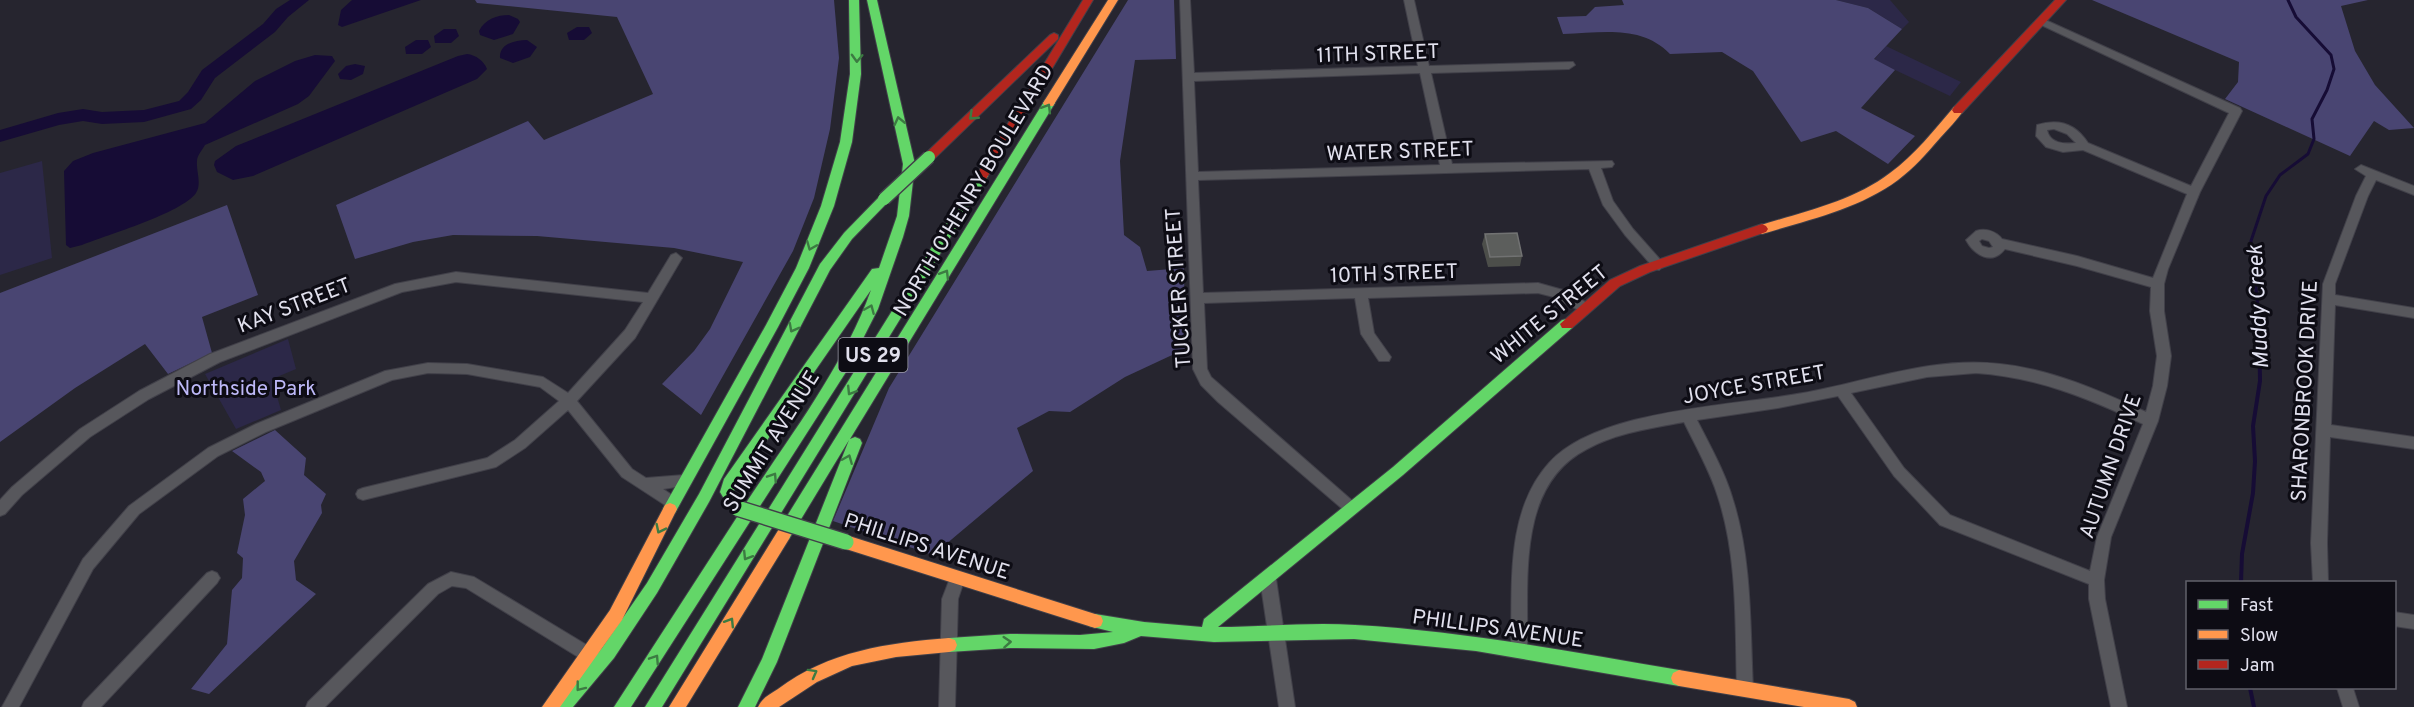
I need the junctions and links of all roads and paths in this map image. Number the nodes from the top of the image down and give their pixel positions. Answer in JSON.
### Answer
{"nodes":[{"id":1,"x":854,"y":0,"type":"edge"},
{"id":2,"x":872,"y":0,"type":"edge"},
{"id":3,"x":1088,"y":0,"type":"edge"},
{"id":4,"x":1113,"y":0,"type":"edge"},
{"id":5,"x":1185,"y":0,"type":"edge"},
{"id":6,"x":1409,"y":0,"type":"edge"},
{"id":7,"x":2061,"y":0,"type":"edge"},
{"id":8,"x":2041,"y":21,"type":"junction"},
{"id":9,"x":1569,"y":65,"type":"dead end"},
{"id":10,"x":1424,"y":71,"type":"junction"},
{"id":11,"x":1189,"y":77,"type":"junction"},
{"id":12,"x":2084,"y":146,"type":"dead end"},
{"id":13,"x":1593,"y":164,"type":"junction"},
{"id":14,"x":1608,"y":164,"type":"dead end"},
{"id":15,"x":1447,"y":169,"type":"junction"},
{"id":16,"x":1192,"y":176,"type":"junction"},
{"id":17,"x":2414,"y":191,"type":"edge"},
{"id":18,"x":2194,"y":192,"type":"junction"},
{"id":19,"x":897,"y":237,"type":"junction"},
{"id":20,"x":1999,"y":243,"type":"dead end"},
{"id":21,"x":676,"y":258,"type":"dead end"},
{"id":22,"x":1659,"y":265,"type":"junction"},
{"id":23,"x":2158,"y":284,"type":"junction"},
{"id":24,"x":1361,"y":293,"type":"junction"},
{"id":25,"x":651,"y":298,"type":"junction"},
{"id":26,"x":1197,"y":298,"type":"junction"},
{"id":27,"x":2328,"y":299,"type":"junction"},
{"id":28,"x":1586,"y":309,"type":"junction"},
{"id":29,"x":2414,"y":313,"type":"edge"},
{"id":30,"x":1384,"y":357,"type":"dead end"},
{"id":31,"x":751,"y":362,"type":"junction"},
{"id":32,"x":882,"y":378,"type":"junction"},
{"id":33,"x":1841,"y":390,"type":"junction"},
{"id":34,"x":569,"y":401,"type":"junction"},
{"id":35,"x":1689,"y":417,"type":"junction"},
{"id":36,"x":2151,"y":421,"type":"junction"},
{"id":37,"x":2323,"y":430,"type":"junction"},
{"id":38,"x":2414,"y":443,"type":"edge"},
{"id":39,"x":684,"y":481,"type":"junction"},
{"id":40,"x":642,"y":484,"type":"junction"},
{"id":41,"x":363,"y":494,"type":"dead end"},
{"id":42,"x":704,"y":498,"type":"junction"},
{"id":43,"x":673,"y":503,"type":"junction"},
{"id":44,"x":738,"y":508,"type":"junction"},
{"id":45,"x":1351,"y":508,"type":"junction"},
{"id":46,"x":0,"y":510,"type":"edge"},
{"id":47,"x":212,"y":578,"type":"dead end"},
{"id":48,"x":957,"y":578,"type":"junction"},
{"id":49,"x":1268,"y":579,"type":"junction"},
{"id":50,"x":2097,"y":580,"type":"junction"},
{"id":51,"x":2320,"y":581,"type":"edge"},
{"id":52,"x":2396,"y":619,"type":"edge"},
{"id":53,"x":2414,"y":622,"type":"edge"},
{"id":54,"x":1138,"y":630,"type":"junction"},
{"id":55,"x":1276,"y":632,"type":"junction"},
{"id":56,"x":1210,"y":634,"type":"junction"},
{"id":57,"x":949,"y":645,"type":"junction"},
{"id":58,"x":1519,"y":650,"type":"junction"},
{"id":59,"x":589,"y":655,"type":"junction"},
{"id":60,"x":1744,"y":688,"type":"junction"},
{"id":61,"x":2346,"y":689,"type":"edge"},
{"id":62,"x":10,"y":707,"type":"edge"},
{"id":63,"x":90,"y":707,"type":"edge"},
{"id":64,"x":314,"y":707,"type":"edge"},
{"id":65,"x":550,"y":707,"type":"edge"},
{"id":66,"x":563,"y":707,"type":"edge"},
{"id":67,"x":622,"y":707,"type":"edge"},
{"id":68,"x":653,"y":707,"type":"edge"},
{"id":69,"x":677,"y":707,"type":"edge"},
{"id":70,"x":746,"y":707,"type":"edge"},
{"id":71,"x":766,"y":707,"type":"edge"},
{"id":72,"x":947,"y":707,"type":"edge"},
{"id":73,"x":1287,"y":707,"type":"edge"},
{"id":74,"x":1849,"y":707,"type":"edge"},
{"id":75,"x":2119,"y":707,"type":"edge"},
{"id":76,"x":2352,"y":707,"type":"edge"}],
"edges":[{"from":1,"to":31,"type":"main road","one_way":true},
{"from":19,"to":2,"type":"main road","name":"SUMMIT AVENUE","one_way":true},
{"from":3,"to":42,"type":"main road","name":"SUMMIT AVENUE","one_way":true,"bridge":true},
{"from":3,"to":68,"type":"main road","name":"NORTH O'HENRY BOULEVARD","number":"US 29","one_way":true},
{"from":32,"to":4,"type":"main road","name":"NORTH O'HENRY BOULEVARD","number":"US 29","one_way":true},
{"from":5,"to":11,"type":"street","name":"TUCKER STREET"},
{"from":6,"to":10,"type":"street"},
{"from":7,"to":8,"type":"main road","name":"WHITE STREET"},
{"from":8,"to":18,"type":"street","name":"AUTUMN DRIVE"},
{"from":8,"to":22,"type":"main road","name":"WHITE STREET"},
{"from":9,"to":10,"type":"street","name":"11TH STREET"},
{"from":10,"to":11,"type":"street","name":"11TH STREET"},
{"from":10,"to":15,"type":"street"},
{"from":11,"to":16,"type":"street","name":"TUCKER STREET"},
{"from":12,"to":18,"type":"street"},
{"from":13,"to":14,"type":"street","name":"WATER STREET"},
{"from":13,"to":15,"type":"street","name":"WATER STREET"},
{"from":13,"to":22,"type":"street"},
{"from":15,"to":16,"type":"street","name":"WATER STREET"},
{"from":16,"to":26,"type":"street","name":"TUCKER STREET"},
{"from":17,"to":27,"type":"street","name":"SHARONBROOK DRIVE"},
{"from":18,"to":23,"type":"street","name":"AUTUMN DRIVE"},
{"from":19,"to":44,"type":"main road"},
{"from":67,"to":19,"type":"main road","name":"SUMMIT AVENUE","one_way":true},
{"from":20,"to":23,"type":"street"},
{"from":21,"to":25,"type":"street"},
{"from":22,"to":28,"type":"main road","name":"WHITE STREET"},
{"from":23,"to":36,"type":"street","name":"AUTUMN DRIVE"},
{"from":24,"to":26,"type":"street","name":"10TH STREET"},
{"from":24,"to":28,"type":"street","name":"10TH STREET"},
{"from":24,"to":30,"type":"street"},
{"from":25,"to":34,"type":"street"},
{"from":25,"to":46,"type":"street","name":"KAY STREET"},
{"from":26,"to":45,"type":"street","name":"TUCKER STREET"},
{"from":27,"to":29,"type":"street"},
{"from":27,"to":37,"type":"street","name":"SHARONBROOK DRIVE"},
{"from":28,"to":45,"type":"main road","name":"WHITE STREET"},
{"from":31,"to":39,"type":"main road"},
{"from":31,"to":42,"type":"main road"},
{"from":69,"to":32,"type":"main road","name":"NORTH O'HENRY BOULEVARD","number":"US 29","one_way":true},
{"from":70,"to":32,"type":"main road","one_way":true},
{"from":33,"to":35,"type":"street","name":"JOYCE STREET"},
{"from":33,"to":36,"type":"street","name":"JOYCE STREET"},
{"from":33,"to":50,"type":"street"},
{"from":34,"to":40,"type":"street"},
{"from":34,"to":41,"type":"street"},
{"from":34,"to":62,"type":"street"},
{"from":35,"to":58,"type":"street","name":"JOYCE STREET"},
{"from":35,"to":60,"type":"street"},
{"from":36,"to":50,"type":"street","name":"AUTUMN DRIVE"},
{"from":37,"to":38,"type":"street"},
{"from":37,"to":51,"type":"street","name":"SHARONBROOK DRIVE"},
{"from":39,"to":40,"type":"street"},
{"from":39,"to":43,"type":"main road"},
{"from":40,"to":43,"type":"street"},
{"from":42,"to":44,"type":"main road","name":"PHILLIPS AVENUE"},
{"from":42,"to":66,"type":"main road","name":"SUMMIT AVENUE","one_way":true},
{"from":43,"to":59,"type":"main road","one_way":true},
{"from":44,"to":48,"type":"main road","name":"PHILLIPS AVENUE","bridge":true},
{"from":45,"to":49,"type":"main road","name":"WHITE STREET"},
{"from":47,"to":63,"type":"street"},
{"from":48,"to":54,"type":"main road","name":"PHILLIPS AVENUE"},
{"from":48,"to":57,"type":"street"},
{"from":49,"to":55,"type":"street"},
{"from":49,"to":56,"type":"main road","name":"WHITE STREET"},
{"from":50,"to":75,"type":"street","name":"AUTUMN DRIVE"},
{"from":52,"to":53,"type":"street"},
{"from":54,"to":56,"type":"main road","name":"PHILLIPS AVENUE"},
{"from":57,"to":54,"type":"main road","name":"PHILLIPS AVENUE","one_way":true},
{"from":55,"to":56,"type":"main road","name":"PHILLIPS AVENUE"},
{"from":55,"to":58,"type":"main road","name":"PHILLIPS AVENUE"},
{"from":55,"to":73,"type":"street"},
{"from":71,"to":57,"type":"main road","name":"PHILLIPS AVENUE","one_way":true},
{"from":57,"to":72,"type":"street"},
{"from":58,"to":60,"type":"main road","name":"PHILLIPS AVENUE"},
{"from":59,"to":64,"type":"street"},
{"from":59,"to":65,"type":"main road"},
{"from":60,"to":74,"type":"main road","name":"PHILLIPS AVENUE"},
{"from":61,"to":76,"type":"street"}]}
